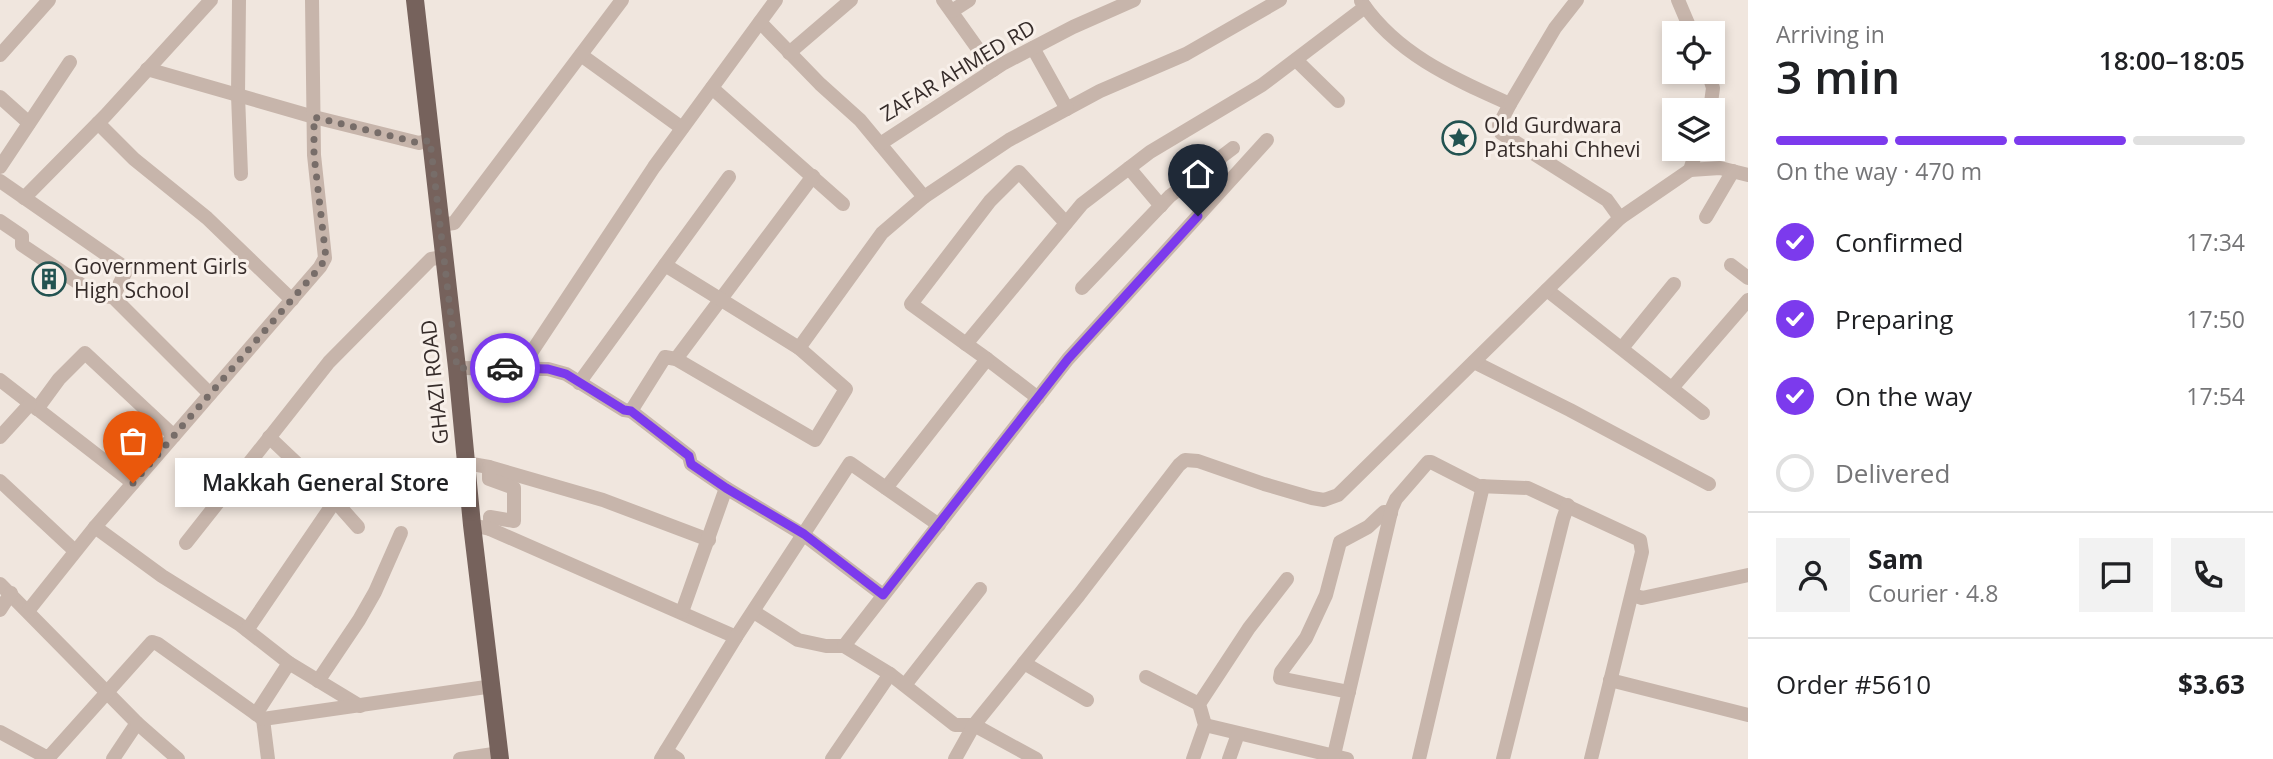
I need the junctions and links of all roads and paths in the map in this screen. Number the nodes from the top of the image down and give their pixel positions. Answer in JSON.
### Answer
{"nodes":[{"id":1,"x":49,"y":0,"type":"edge"},
{"id":2,"x":211,"y":0,"type":"edge"},
{"id":3,"x":239,"y":0,"type":"edge"},
{"id":4,"x":312,"y":0,"type":"edge"},
{"id":5,"x":415,"y":0,"type":"edge"},
{"id":6,"x":622,"y":0,"type":"edge"},
{"id":7,"x":776,"y":0,"type":"edge"},
{"id":8,"x":851,"y":0,"type":"edge"},
{"id":9,"x":969,"y":0,"type":"edge"},
{"id":10,"x":1134,"y":0,"type":"edge"},
{"id":11,"x":1280,"y":0,"type":"edge"},
{"id":12,"x":1577,"y":0,"type":"edge"},
{"id":13,"x":1678,"y":0,"type":"edge"},
{"id":14,"x":1363,"y":3,"type":"edge"},
{"id":15,"x":948,"y":5,"type":"edge"},
{"id":16,"x":1687,"y":21,"type":"edge"},
{"id":17,"x":760,"y":22,"type":"junction"},
{"id":18,"x":1033,"y":48,"type":"junction"},
{"id":19,"x":789,"y":53,"type":"junction"},
{"id":20,"x":0,"y":55,"type":"edge"},
{"id":21,"x":581,"y":55,"type":"junction"},
{"id":22,"x":1296,"y":60,"type":"junction"},
{"id":23,"x":70,"y":62,"type":"dead end"},
{"id":24,"x":148,"y":69,"type":"junction"},
{"id":25,"x":993,"y":70,"type":"junction"},
{"id":26,"x":712,"y":88,"type":"junction"},
{"id":27,"x":238,"y":95,"type":"junction"},
{"id":28,"x":0,"y":97,"type":"edge"},
{"id":29,"x":1338,"y":102,"type":"dead end"},
{"id":30,"x":1510,"y":104,"type":"junction"},
{"id":31,"x":1067,"y":109,"type":"junction"},
{"id":32,"x":314,"y":117,"type":"junction"},
{"id":33,"x":98,"y":122,"type":"junction"},
{"id":34,"x":29,"y":123,"type":"junction"},
{"id":35,"x":682,"y":128,"type":"junction"},
{"id":36,"x":430,"y":140,"type":"junction"},
{"id":37,"x":1267,"y":140,"type":"dead end"},
{"id":38,"x":880,"y":144,"type":"junction"},
{"id":39,"x":1233,"y":148,"type":"dead end"},
{"id":40,"x":1693,"y":161,"type":"edge"},
{"id":41,"x":0,"y":167,"type":"edge"},
{"id":42,"x":1129,"y":168,"type":"junction"},
{"id":43,"x":1690,"y":170,"type":"junction"},
{"id":44,"x":1732,"y":172,"type":"junction"},
{"id":45,"x":241,"y":174,"type":"dead end"},
{"id":46,"x":1748,"y":175,"type":"edge"},
{"id":47,"x":813,"y":176,"type":"junction"},
{"id":48,"x":729,"y":177,"type":"dead end"},
{"id":49,"x":0,"y":181,"type":"edge"},
{"id":50,"x":924,"y":197,"type":"junction"},
{"id":51,"x":24,"y":198,"type":"junction"},
{"id":52,"x":843,"y":204,"type":"dead end"},
{"id":53,"x":1160,"y":206,"type":"junction"},
{"id":54,"x":1706,"y":217,"type":"dead end"},
{"id":55,"x":1620,"y":218,"type":"junction"},
{"id":56,"x":0,"y":221,"type":"edge"},
{"id":57,"x":1066,"y":223,"type":"junction"},
{"id":58,"x":440,"y":225,"type":"junction"},
{"id":59,"x":444,"y":257,"type":"junction"},
{"id":60,"x":665,"y":265,"type":"junction"},
{"id":61,"x":1731,"y":265,"type":"dead end"},
{"id":62,"x":1748,"y":278,"type":"edge"},
{"id":63,"x":1674,"y":284,"type":"dead end"},
{"id":64,"x":1082,"y":288,"type":"dead end"},
{"id":65,"x":1547,"y":290,"type":"junction"},
{"id":66,"x":113,"y":297,"type":"junction"},
{"id":67,"x":292,"y":300,"type":"junction"},
{"id":68,"x":719,"y":300,"type":"junction"},
{"id":69,"x":1748,"y":300,"type":"edge"},
{"id":70,"x":966,"y":344,"type":"junction"},
{"id":71,"x":799,"y":348,"type":"junction"},
{"id":72,"x":1622,"y":348,"type":"junction"},
{"id":73,"x":676,"y":359,"type":"junction"},
{"id":74,"x":987,"y":359,"type":"junction"},
{"id":75,"x":1474,"y":362,"type":"junction"},
{"id":76,"x":457,"y":368,"type":"junction"},
{"id":77,"x":521,"y":368,"type":"junction"},
{"id":78,"x":0,"y":380,"type":"edge"},
{"id":79,"x":579,"y":383,"type":"junction"},
{"id":80,"x":1672,"y":388,"type":"junction"},
{"id":81,"x":210,"y":394,"type":"junction"},
{"id":82,"x":1038,"y":398,"type":"junction"},
{"id":83,"x":33,"y":406,"type":"junction"},
{"id":84,"x":631,"y":411,"type":"junction"},
{"id":85,"x":1703,"y":413,"type":"dead end"},
{"id":86,"x":174,"y":436,"type":"junction"},
{"id":87,"x":0,"y":437,"type":"edge"},
{"id":88,"x":269,"y":438,"type":"junction"},
{"id":89,"x":466,"y":463,"type":"junction"},
{"id":90,"x":489,"y":467,"type":"junction"},
{"id":91,"x":0,"y":481,"type":"edge"},
{"id":92,"x":133,"y":483,"type":"junction"},
{"id":93,"x":1709,"y":484,"type":"dead end"},
{"id":94,"x":1483,"y":486,"type":"junction"},
{"id":95,"x":726,"y":488,"type":"junction"},
{"id":96,"x":886,"y":488,"type":"junction"},
{"id":97,"x":335,"y":501,"type":"junction"},
{"id":98,"x":1568,"y":505,"type":"junction"},
{"id":99,"x":1391,"y":513,"type":"junction"},
{"id":100,"x":472,"y":525,"type":"junction"},
{"id":101,"x":939,"y":525,"type":"junction"},
{"id":102,"x":95,"y":527,"type":"junction"},
{"id":103,"x":358,"y":527,"type":"dead end"},
{"id":104,"x":490,"y":529,"type":"junction"},
{"id":105,"x":401,"y":533,"type":"dead end"},
{"id":106,"x":804,"y":534,"type":"junction"},
{"id":107,"x":709,"y":540,"type":"junction"},
{"id":108,"x":186,"y":543,"type":"dead end"},
{"id":109,"x":75,"y":551,"type":"junction"},
{"id":110,"x":1748,"y":575,"type":"edge"},
{"id":111,"x":1287,"y":579,"type":"dead end"},
{"id":112,"x":5,"y":589,"type":"edge"},
{"id":113,"x":980,"y":589,"type":"dead end"},
{"id":114,"x":883,"y":595,"type":"junction"},
{"id":115,"x":1633,"y":596,"type":"junction"},
{"id":116,"x":0,"y":610,"type":"edge"},
{"id":117,"x":28,"y":611,"type":"junction"},
{"id":118,"x":682,"y":612,"type":"junction"},
{"id":119,"x":754,"y":612,"type":"junction"},
{"id":120,"x":247,"y":630,"type":"junction"},
{"id":121,"x":736,"y":637,"type":"junction"},
{"id":122,"x":844,"y":646,"type":"junction"},
{"id":123,"x":289,"y":663,"type":"junction"},
{"id":124,"x":1024,"y":663,"type":"junction"},
{"id":125,"x":890,"y":674,"type":"junction"},
{"id":126,"x":1146,"y":677,"type":"dead end"},
{"id":127,"x":1610,"y":680,"type":"junction"},
{"id":128,"x":318,"y":681,"type":"junction"},
{"id":129,"x":905,"y":685,"type":"junction"},
{"id":130,"x":493,"y":686,"type":"junction"},
{"id":131,"x":107,"y":691,"type":"junction"},
{"id":132,"x":1349,"y":692,"type":"junction"},
{"id":133,"x":1087,"y":700,"type":"dead end"},
{"id":134,"x":1199,"y":704,"type":"junction"},
{"id":135,"x":360,"y":706,"type":"junction"},
{"id":136,"x":1748,"y":715,"type":"edge"},
{"id":137,"x":260,"y":717,"type":"junction"},
{"id":138,"x":137,"y":723,"type":"junction"},
{"id":139,"x":974,"y":725,"type":"junction"},
{"id":140,"x":1205,"y":725,"type":"junction"},
{"id":141,"x":0,"y":732,"type":"edge"},
{"id":142,"x":1238,"y":734,"type":"junction"},
{"id":143,"x":500,"y":756,"type":"edge"},
{"id":144,"x":668,"y":756,"type":"edge"},
{"id":145,"x":1341,"y":757,"type":"edge"},
{"id":146,"x":113,"y":759,"type":"edge"},
{"id":147,"x":178,"y":759,"type":"edge"},
{"id":148,"x":268,"y":759,"type":"edge"},
{"id":149,"x":460,"y":759,"type":"edge"},
{"id":150,"x":832,"y":759,"type":"edge"},
{"id":151,"x":955,"y":759,"type":"edge"},
{"id":152,"x":1036,"y":759,"type":"edge"},
{"id":153,"x":1193,"y":759,"type":"edge"},
{"id":154,"x":1229,"y":759,"type":"edge"},
{"id":155,"x":1419,"y":759,"type":"edge"},
{"id":156,"x":1503,"y":759,"type":"edge"},
{"id":157,"x":1591,"y":759,"type":"edge"}],
"edges":[{"from":1,"to":20,"type":"street"},
{"from":2,"to":24,"type":"street"},
{"from":3,"to":27,"type":"street"},
{"from":4,"to":32,"type":"street"},
{"from":5,"to":36,"type":"main road","name":"GHAZI ROAD"},
{"from":6,"to":21,"type":"street"},
{"from":7,"to":17,"type":"street"},
{"from":8,"to":19,"type":"street"},
{"from":9,"to":15,"type":"street"},
{"from":10,"to":18,"type":"street","name":"ZAFAR AHMED RD"},
{"from":11,"to":31,"type":"street"},
{"from":12,"to":30,"type":"street"},
{"from":13,"to":16,"type":"street"},
{"from":14,"to":22,"type":"street"},
{"from":14,"to":30,"type":"street"},
{"from":15,"to":25,"type":"street"},
{"from":17,"to":19,"type":"street"},
{"from":17,"to":26,"type":"street"},
{"from":18,"to":25,"type":"street","name":"ZAFAR AHMED RD"},
{"from":18,"to":31,"type":"street"},
{"from":19,"to":38,"type":"street"},
{"from":21,"to":35,"type":"street"},
{"from":21,"to":58,"type":"street"},
{"from":22,"to":29,"type":"street"},
{"from":22,"to":42,"type":"street"},
{"from":23,"to":34,"type":"street"},
{"from":24,"to":27,"type":"street"},
{"from":24,"to":33,"type":"street"},
{"from":25,"to":38,"type":"street","name":"ZAFAR AHMED RD"},
{"from":26,"to":35,"type":"street"},
{"from":26,"to":47,"type":"street"},
{"from":27,"to":32,"type":"street"},
{"from":27,"to":45,"type":"street"},
{"from":28,"to":34,"type":"street"},
{"from":30,"to":55,"type":"street"},
{"from":31,"to":50,"type":"street"},
{"from":32,"to":36,"type":"street"},
{"from":32,"to":67,"type":"street"},
{"from":33,"to":51,"type":"street"},
{"from":33,"to":67,"type":"street"},
{"from":34,"to":41,"type":"street"},
{"from":35,"to":77,"type":"street"},
{"from":36,"to":58,"type":"main road","name":"GHAZI ROAD"},
{"from":37,"to":82,"type":"street"},
{"from":38,"to":50,"type":"street"},
{"from":39,"to":53,"type":"street"},
{"from":40,"to":43,"type":"street"},
{"from":42,"to":53,"type":"street"},
{"from":42,"to":57,"type":"street"},
{"from":43,"to":44,"type":"street"},
{"from":43,"to":55,"type":"street"},
{"from":44,"to":46,"type":"street"},
{"from":44,"to":54,"type":"street"},
{"from":47,"to":52,"type":"street"},
{"from":47,"to":68,"type":"street"},
{"from":48,"to":60,"type":"street"},
{"from":49,"to":51,"type":"street"},
{"from":50,"to":71,"type":"street"},
{"from":51,"to":66,"type":"street"},
{"from":53,"to":64,"type":"street"},
{"from":55,"to":65,"type":"street"},
{"from":56,"to":66,"type":"street"},
{"from":57,"to":70,"type":"street"},
{"from":57,"to":70,"type":"street"},
{"from":58,"to":59,"type":"main road","name":"GHAZI ROAD"},
{"from":59,"to":76,"type":"main road","name":"GHAZI ROAD"},
{"from":59,"to":88,"type":"street"},
{"from":60,"to":68,"type":"street"},
{"from":60,"to":79,"type":"street"},
{"from":61,"to":62,"type":"street"},
{"from":63,"to":72,"type":"street"},
{"from":65,"to":72,"type":"street"},
{"from":65,"to":75,"type":"street"},
{"from":66,"to":81,"type":"street"},
{"from":67,"to":81,"type":"street"},
{"from":68,"to":71,"type":"street"},
{"from":68,"to":73,"type":"street"},
{"from":69,"to":80,"type":"street"},
{"from":70,"to":74,"type":"street"},
{"from":71,"to":73,"type":"street"},
{"from":72,"to":80,"type":"street"},
{"from":73,"to":84,"type":"street"},
{"from":74,"to":82,"type":"street"},
{"from":74,"to":96,"type":"street"},
{"from":75,"to":93,"type":"street"},
{"from":75,"to":124,"type":"street"},
{"from":76,"to":77,"type":"street"},
{"from":76,"to":89,"type":"main road","name":"GHAZI ROAD"},
{"from":77,"to":79,"type":"street"},
{"from":78,"to":83,"type":"street"},
{"from":79,"to":84,"type":"street"},
{"from":80,"to":85,"type":"street"},
{"from":81,"to":86,"type":"street"},
{"from":82,"to":101,"type":"street"},
{"from":83,"to":86,"type":"street"},
{"from":83,"to":87,"type":"street"},
{"from":83,"to":92,"type":"street"},
{"from":84,"to":95,"type":"street"},
{"from":86,"to":92,"type":"street"},
{"from":88,"to":97,"type":"street"},
{"from":88,"to":108,"type":"street"},
{"from":89,"to":90,"type":"street"},
{"from":89,"to":100,"type":"main road","name":"GHAZI ROAD"},
{"from":90,"to":104,"type":"street"},
{"from":90,"to":107,"type":"street"},
{"from":91,"to":109,"type":"street"},
{"from":92,"to":102,"type":"street"},
{"from":94,"to":98,"type":"street"},
{"from":94,"to":99,"type":"street"},
{"from":94,"to":155,"type":"street"},
{"from":95,"to":106,"type":"street"},
{"from":95,"to":107,"type":"street"},
{"from":96,"to":101,"type":"street"},
{"from":96,"to":106,"type":"street"},
{"from":97,"to":103,"type":"street"},
{"from":97,"to":120,"type":"street"},
{"from":98,"to":115,"type":"street"},
{"from":98,"to":156,"type":"street"},
{"from":99,"to":132,"type":"street"},
{"from":99,"to":132,"type":"street"},
{"from":100,"to":104,"type":"street"},
{"from":100,"to":130,"type":"main road","name":"GHAZI ROAD"},
{"from":101,"to":114,"type":"street"},
{"from":102,"to":109,"type":"street"},
{"from":102,"to":120,"type":"street"},
{"from":104,"to":118,"type":"street"},
{"from":105,"to":128,"type":"street"},
{"from":106,"to":114,"type":"street"},
{"from":106,"to":119,"type":"street"},
{"from":107,"to":118,"type":"street"},
{"from":109,"to":117,"type":"street"},
{"from":110,"to":115,"type":"street"},
{"from":111,"to":134,"type":"street"},
{"from":112,"to":116,"type":"street"},
{"from":112,"to":117,"type":"street"},
{"from":113,"to":129,"type":"street"},
{"from":114,"to":122,"type":"street"},
{"from":115,"to":127,"type":"street"},
{"from":117,"to":131,"type":"street"},
{"from":118,"to":121,"type":"street"},
{"from":119,"to":121,"type":"street"},
{"from":119,"to":122,"type":"street"},
{"from":120,"to":123,"type":"street"},
{"from":121,"to":144,"type":"street"},
{"from":122,"to":125,"type":"street"},
{"from":123,"to":128,"type":"street"},
{"from":123,"to":137,"type":"street"},
{"from":124,"to":133,"type":"street"},
{"from":124,"to":139,"type":"street"},
{"from":125,"to":129,"type":"street"},
{"from":125,"to":150,"type":"street"},
{"from":126,"to":134,"type":"street"},
{"from":127,"to":136,"type":"street"},
{"from":127,"to":157,"type":"street"},
{"from":128,"to":135,"type":"street"},
{"from":129,"to":139,"type":"street"},
{"from":130,"to":135,"type":"street"},
{"from":130,"to":143,"type":"main road","name":"GHAZI ROAD"},
{"from":131,"to":137,"type":"street"},
{"from":131,"to":138,"type":"street"},
{"from":131,"to":141,"type":"street"},
{"from":132,"to":145,"type":"street"},
{"from":134,"to":140,"type":"street"},
{"from":135,"to":137,"type":"street"},
{"from":137,"to":148,"type":"street"},
{"from":138,"to":146,"type":"street"},
{"from":138,"to":147,"type":"street"},
{"from":139,"to":151,"type":"street"},
{"from":139,"to":152,"type":"street"},
{"from":140,"to":142,"type":"street"},
{"from":140,"to":153,"type":"street"},
{"from":142,"to":145,"type":"street"},
{"from":142,"to":154,"type":"street"},
{"from":143,"to":149,"type":"street"}]}
